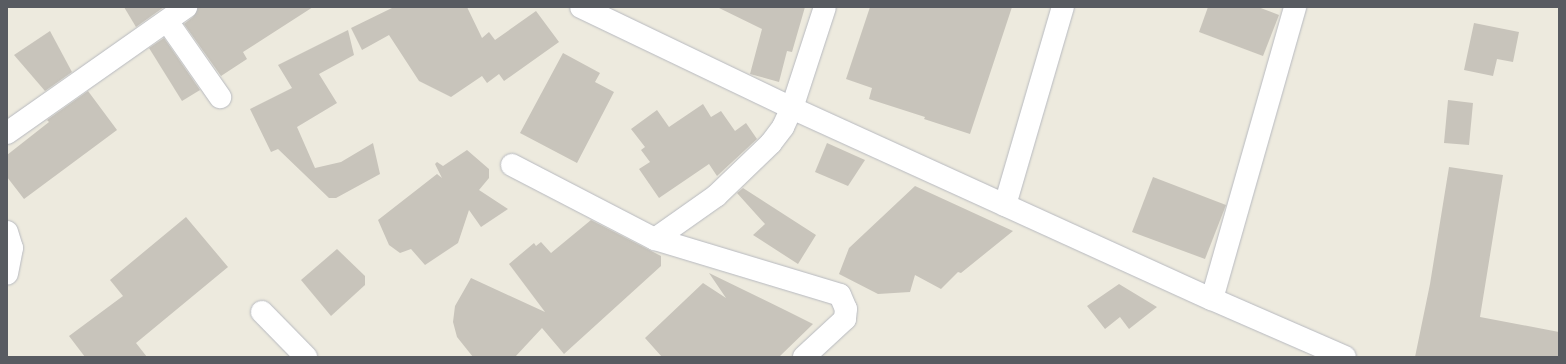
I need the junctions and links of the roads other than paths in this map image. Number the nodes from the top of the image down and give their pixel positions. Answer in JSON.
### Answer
{"nodes":[{"id":1,"x":186,"y":7,"type":"edge"},
{"id":2,"x":581,"y":7,"type":"edge"},
{"id":3,"x":824,"y":7,"type":"edge"},
{"id":4,"x":1063,"y":7,"type":"edge"},
{"id":5,"x":1295,"y":7,"type":"edge"},
{"id":6,"x":167,"y":21,"type":"junction"},
{"id":7,"x":220,"y":97,"type":"dead end"},
{"id":8,"x":792,"y":108,"type":"junction"},
{"id":9,"x":7,"y":134,"type":"edge"},
{"id":10,"x":512,"y":166,"type":"dead end"},
{"id":11,"x":1004,"y":205,"type":"junction"},
{"id":12,"x":7,"y":232,"type":"edge"},
{"id":13,"x":655,"y":239,"type":"junction"},
{"id":14,"x":7,"y":274,"type":"edge"},
{"id":15,"x":1212,"y":299,"type":"junction"},
{"id":16,"x":262,"y":312,"type":"dead end"},
{"id":17,"x":306,"y":357,"type":"edge"},
{"id":18,"x":804,"y":357,"type":"edge"},
{"id":19,"x":1345,"y":357,"type":"edge"}],
"edges":[{"from":1,"to":6,"type":"street"},
{"from":2,"to":8,"type":"street"},
{"from":3,"to":8,"type":"street"},
{"from":4,"to":11,"type":"street"},
{"from":5,"to":15,"type":"street"},
{"from":6,"to":7,"type":"street"},
{"from":6,"to":9,"type":"street"},
{"from":8,"to":11,"type":"street"},
{"from":8,"to":13,"type":"street"},
{"from":10,"to":13,"type":"street"},
{"from":11,"to":15,"type":"street"},
{"from":12,"to":14,"type":"street"},
{"from":13,"to":18,"type":"street"},
{"from":15,"to":19,"type":"street"},
{"from":16,"to":17,"type":"street"}]}
